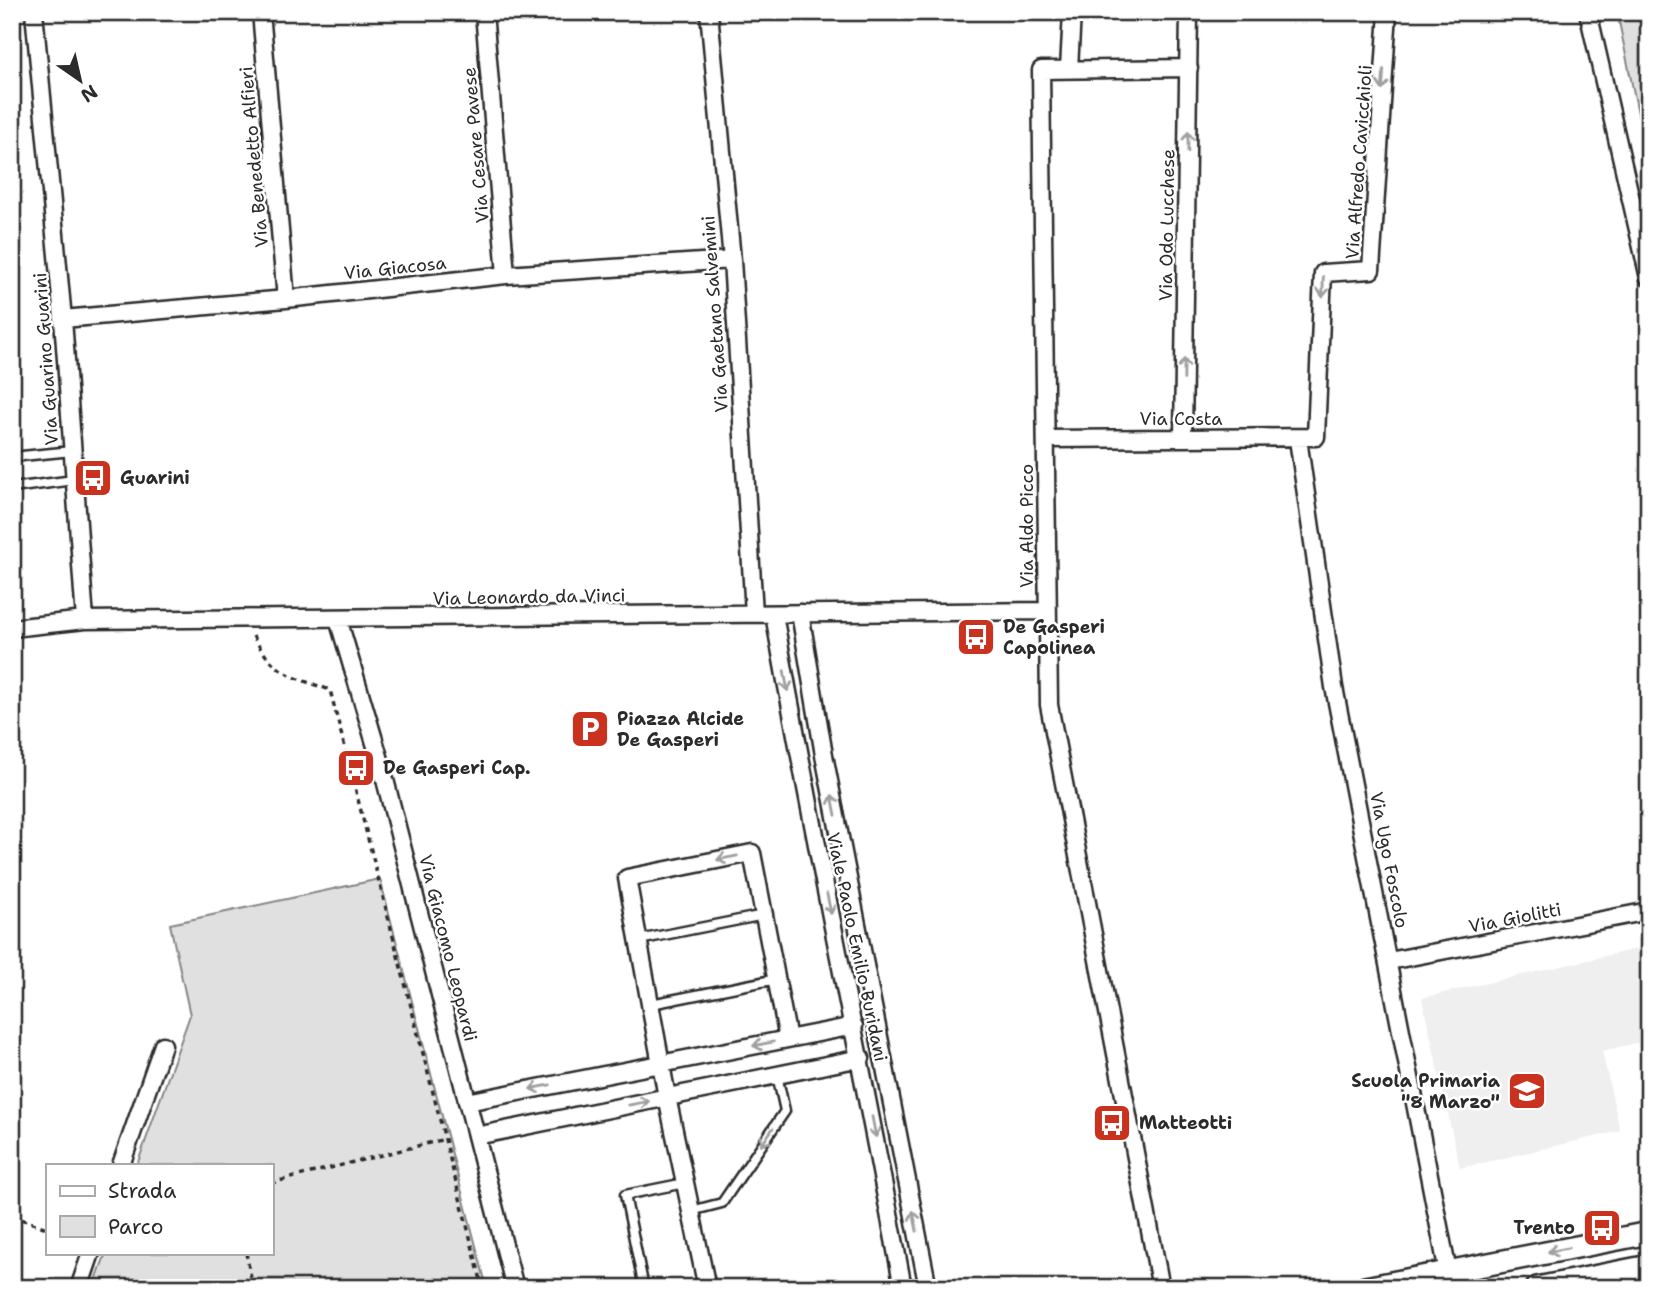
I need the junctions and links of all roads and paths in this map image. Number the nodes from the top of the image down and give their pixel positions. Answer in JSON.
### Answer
{"nodes":[{"id":1,"x":34,"y":12,"type":"edge"},
{"id":2,"x":261,"y":12,"type":"edge"},
{"id":3,"x":484,"y":12,"type":"edge"},
{"id":4,"x":709,"y":12,"type":"edge"},
{"id":5,"x":1072,"y":12,"type":"edge"},
{"id":6,"x":1189,"y":12,"type":"edge"},
{"id":7,"x":1388,"y":12,"type":"edge"},
{"id":8,"x":1588,"y":12,"type":"edge"},
{"id":9,"x":1189,"y":68,"type":"junction"},
{"id":10,"x":1069,"y":69,"type":"junction"},
{"id":11,"x":732,"y":260,"type":"junction"},
{"id":12,"x":506,"y":275,"type":"junction"},
{"id":13,"x":1649,"y":278,"type":"edge"},
{"id":14,"x":286,"y":299,"type":"junction"},
{"id":15,"x":63,"y":319,"type":"junction"},
{"id":16,"x":1316,"y":437,"type":"joint"},
{"id":17,"x":1183,"y":438,"type":"junction"},
{"id":18,"x":1046,"y":439,"type":"junction"},
{"id":19,"x":1298,"y":439,"type":"junction"},
{"id":20,"x":72,"y":451,"type":"junction"},
{"id":21,"x":12,"y":457,"type":"edge"},
{"id":22,"x":74,"y":480,"type":"junction"},
{"id":23,"x":12,"y":488,"type":"edge"},
{"id":24,"x":1047,"y":611,"type":"junction"},
{"id":25,"x":754,"y":613,"type":"junction"},
{"id":26,"x":800,"y":613,"type":"junction"},
{"id":27,"x":774,"y":614,"type":"junction"},
{"id":28,"x":243,"y":619,"type":"junction"},
{"id":29,"x":338,"y":619,"type":"junction"},
{"id":30,"x":85,"y":620,"type":"junction"},
{"id":31,"x":12,"y":628,"type":"edge"},
{"id":32,"x":1649,"y":911,"type":"edge"},
{"id":33,"x":764,"y":915,"type":"junction"},
{"id":34,"x":639,"y":940,"type":"junction"},
{"id":35,"x":1389,"y":961,"type":"junction"},
{"id":36,"x":777,"y":979,"type":"junction"},
{"id":37,"x":651,"y":1004,"type":"junction"},
{"id":38,"x":854,"y":1026,"type":"junction"},
{"id":39,"x":788,"y":1039,"type":"junction"},
{"id":40,"x":163,"y":1045,"type":"dead end"},
{"id":41,"x":861,"y":1058,"type":"junction"},
{"id":42,"x":662,"y":1063,"type":"junction"},
{"id":43,"x":777,"y":1075,"type":"junction"},
{"id":44,"x":667,"y":1097,"type":"junction"},
{"id":45,"x":467,"y":1102,"type":"junction"},
{"id":46,"x":476,"y":1136,"type":"junction"},
{"id":47,"x":445,"y":1139,"type":"junction"},
{"id":48,"x":121,"y":1164,"type":"edge"},
{"id":49,"x":273,"y":1182,"type":"edge"},
{"id":50,"x":685,"y":1183,"type":"junction"},
{"id":51,"x":691,"y":1211,"type":"junction"},
{"id":52,"x":12,"y":1216,"type":"edge"},
{"id":53,"x":46,"y":1228,"type":"edge"},
{"id":54,"x":1649,"y":1233,"type":"edge"},
{"id":55,"x":91,"y":1254,"type":"edge"},
{"id":56,"x":246,"y":1254,"type":"edge"},
{"id":57,"x":1649,"y":1266,"type":"edge"},
{"id":58,"x":1450,"y":1280,"type":"edge"},
{"id":59,"x":79,"y":1288,"type":"edge"},
{"id":60,"x":253,"y":1288,"type":"edge"},
{"id":61,"x":483,"y":1288,"type":"edge"},
{"id":62,"x":515,"y":1288,"type":"edge"},
{"id":63,"x":644,"y":1288,"type":"edge"},
{"id":64,"x":707,"y":1288,"type":"edge"},
{"id":65,"x":903,"y":1288,"type":"edge"},
{"id":66,"x":928,"y":1288,"type":"edge"},
{"id":67,"x":1161,"y":1288,"type":"edge"},
{"id":68,"x":1365,"y":1288,"type":"edge"},
{"id":69,"x":1538,"y":1288,"type":"edge"}],
"edges":[{"from":1,"to":15,"type":"street","name":"Via Guarino Guarini"},
{"from":2,"to":14,"type":"street","name":"Via Benedetto Alfieri"},
{"from":3,"to":12,"type":"street","name":"Via Cesare Pavese"},
{"from":4,"to":11,"type":"street","name":"Via Gaetano Salvemini"},
{"from":5,"to":10,"type":"street"},
{"from":6,"to":9,"type":"street","name":"Via Odo Lucchese"},
{"from":7,"to":16,"type":"street","name":"Via Alfredo Cavicchioli","one_way":true},
{"from":8,"to":13,"type":"street"},
{"from":9,"to":10,"type":"street","name":"Via Aldo Picco"},
{"from":17,"to":9,"type":"street","name":"Via Odo Lucchese","one_way":true},
{"from":10,"to":18,"type":"street","name":"Via Aldo Picco"},
{"from":11,"to":12,"type":"street","name":"Via Giacosa"},
{"from":11,"to":25,"type":"street","name":"Via Gaetano Salvemini"},
{"from":12,"to":14,"type":"street","name":"Via Giacosa"},
{"from":14,"to":15,"type":"street","name":"Via Giacosa"},
{"from":15,"to":20,"type":"street","name":"Via Guarino Guarini"},
{"from":16,"to":19,"type":"street","name":"Via Costa"},
{"from":17,"to":18,"type":"street","name":"Via Costa"},
{"from":17,"to":19,"type":"street","name":"Via Costa"},
{"from":18,"to":24,"type":"street","name":"Via Aldo Picco"},
{"from":19,"to":35,"type":"street","name":"Via Ugo Foscolo"},
{"from":20,"to":21,"type":"lane"},
{"from":20,"to":22,"type":"street","name":"Via Guarino Guarini"},
{"from":22,"to":23,"type":"lane"},
{"from":22,"to":30,"type":"street","name":"Via Guarino Guarini"},
{"from":24,"to":26,"type":"street","name":"Via Leonardo da Vinci"},
{"from":24,"to":67,"type":"street","name":"Via Aldo Picco"},
{"from":25,"to":27,"type":"street","name":"Via Leonardo da Vinci"},
{"from":25,"to":29,"type":"street","name":"Via Leonardo da Vinci"},
{"from":26,"to":27,"type":"street","name":"Via Leonardo da Vinci"},
{"from":66,"to":26,"type":"street","name":"Viale Paolo Emilio Buridani","one_way":true},
{"from":27,"to":38,"type":"street","name":"Viale Paolo Emilio Buridani","one_way":true},
{"from":28,"to":29,"type":"street","name":"Via Leonardo da Vinci"},
{"from":28,"to":30,"type":"street","name":"Via Leonardo da Vinci"},
{"from":28,"to":47,"type":"path"},
{"from":29,"to":45,"type":"street","name":"Via Giacomo Leopardi"},
{"from":30,"to":31,"type":"street","name":"Via Leonardo da Vinci"},
{"from":32,"to":35,"type":"street","name":"Via Giolitti"},
{"from":33,"to":34,"type":"lane"},
{"from":33,"to":34,"type":"street","one_way":true},
{"from":33,"to":36,"type":"street"},
{"from":34,"to":37,"type":"street"},
{"from":35,"to":58,"type":"street","name":"Via Ugo Foscolo"},
{"from":36,"to":37,"type":"lane"},
{"from":36,"to":39,"type":"street"},
{"from":37,"to":42,"type":"street"},
{"from":38,"to":39,"type":"street"},
{"from":38,"to":41,"type":"street","name":"Viale Paolo Emilio Buridani"},
{"from":39,"to":42,"type":"street","one_way":true},
{"from":40,"to":48,"type":"street"},
{"from":41,"to":43,"type":"street"},
{"from":41,"to":65,"type":"street","name":"Viale Paolo Emilio Buridani","one_way":true},
{"from":42,"to":44,"type":"street"},
{"from":42,"to":45,"type":"street","one_way":true},
{"from":43,"to":44,"type":"street"},
{"from":43,"to":51,"type":"lane","one_way":true},
{"from":46,"to":44,"type":"street","one_way":true},
{"from":44,"to":50,"type":"street"},
{"from":45,"to":46,"type":"street","name":"Via Giacomo Leopardi"},
{"from":46,"to":62,"type":"street","name":"Via Giacomo Leopardi"},
{"from":47,"to":49,"type":"path"},
{"from":47,"to":61,"type":"path"},
{"from":50,"to":51,"type":"street"},
{"from":50,"to":63,"type":"lane"},
{"from":51,"to":64,"type":"street"},
{"from":52,"to":53,"type":"path"},
{"from":54,"to":58,"type":"street","one_way":true},
{"from":55,"to":59,"type":"street"},
{"from":56,"to":60,"type":"path"},
{"from":57,"to":69,"type":"street"},
{"from":58,"to":68,"type":"street"}]}
